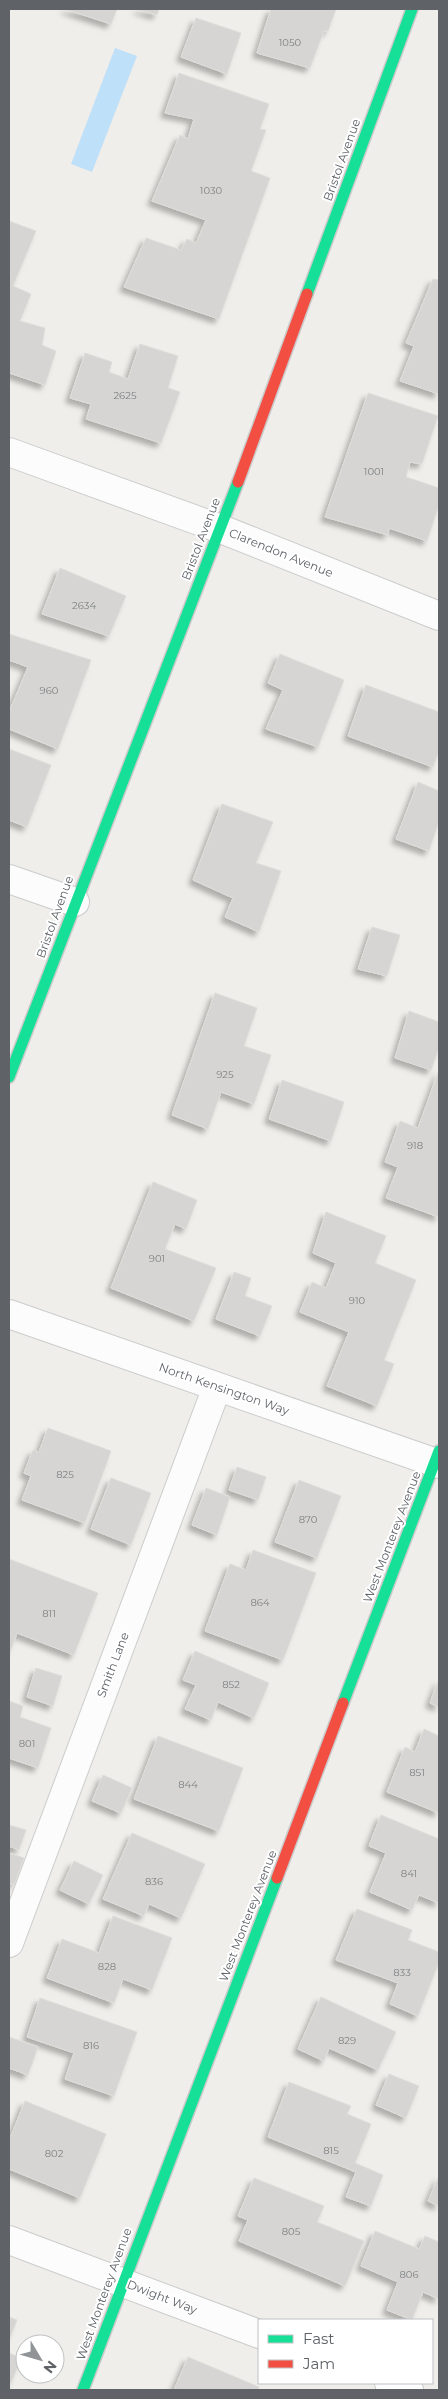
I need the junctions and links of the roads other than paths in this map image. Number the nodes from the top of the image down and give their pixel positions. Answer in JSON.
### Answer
{"nodes":[{"id":1,"x":412,"y":9,"type":"edge"},
{"id":2,"x":9,"y":452,"type":"edge"},
{"id":3,"x":221,"y":529,"type":"junction"},
{"id":4,"x":439,"y":616,"type":"edge"},
{"id":5,"x":9,"y":879,"type":"edge"},
{"id":6,"x":75,"y":902,"type":"junction"},
{"id":7,"x":9,"y":1077,"type":"edge"},
{"id":8,"x":9,"y":1314,"type":"edge"},
{"id":9,"x":217,"y":1387,"type":"junction"},
{"id":10,"x":438,"y":1459,"type":"edge"},
{"id":11,"x":9,"y":1943,"type":"edge"},
{"id":12,"x":9,"y":2240,"type":"edge"},
{"id":13,"x":123,"y":2283,"type":"junction"},
{"id":14,"x":258,"y":2334,"type":"edge"},
{"id":15,"x":392,"y":2384,"type":"edge"},
{"id":16,"x":84,"y":2390,"type":"edge"},
{"id":17,"x":409,"y":2390,"type":"edge"}],
"edges":[{"from":1,"to":3,"type":"street","name":"Bristol Avenue"},
{"from":2,"to":3,"type":"street","name":"Clarendon Avenue"},
{"from":3,"to":4,"type":"street","name":"Clarendon Avenue"},
{"from":3,"to":6,"type":"street","name":"Bristol Avenue"},
{"from":5,"to":6,"type":"street"},
{"from":6,"to":7,"type":"street","name":"Bristol Avenue"},
{"from":8,"to":9,"type":"street","name":"North Kensington Way"},
{"from":9,"to":10,"type":"street","name":"North Kensington Way"},
{"from":9,"to":11,"type":"street","name":"Smith Lane"},
{"from":10,"to":13,"type":"street","name":"West Monterey Avenue"},
{"from":12,"to":13,"type":"street","name":"Dwight Way"},
{"from":13,"to":14,"type":"street","name":"Dwight Way"},
{"from":13,"to":16,"type":"street","name":"West Monterey Avenue"},
{"from":15,"to":17,"type":"street"}]}
